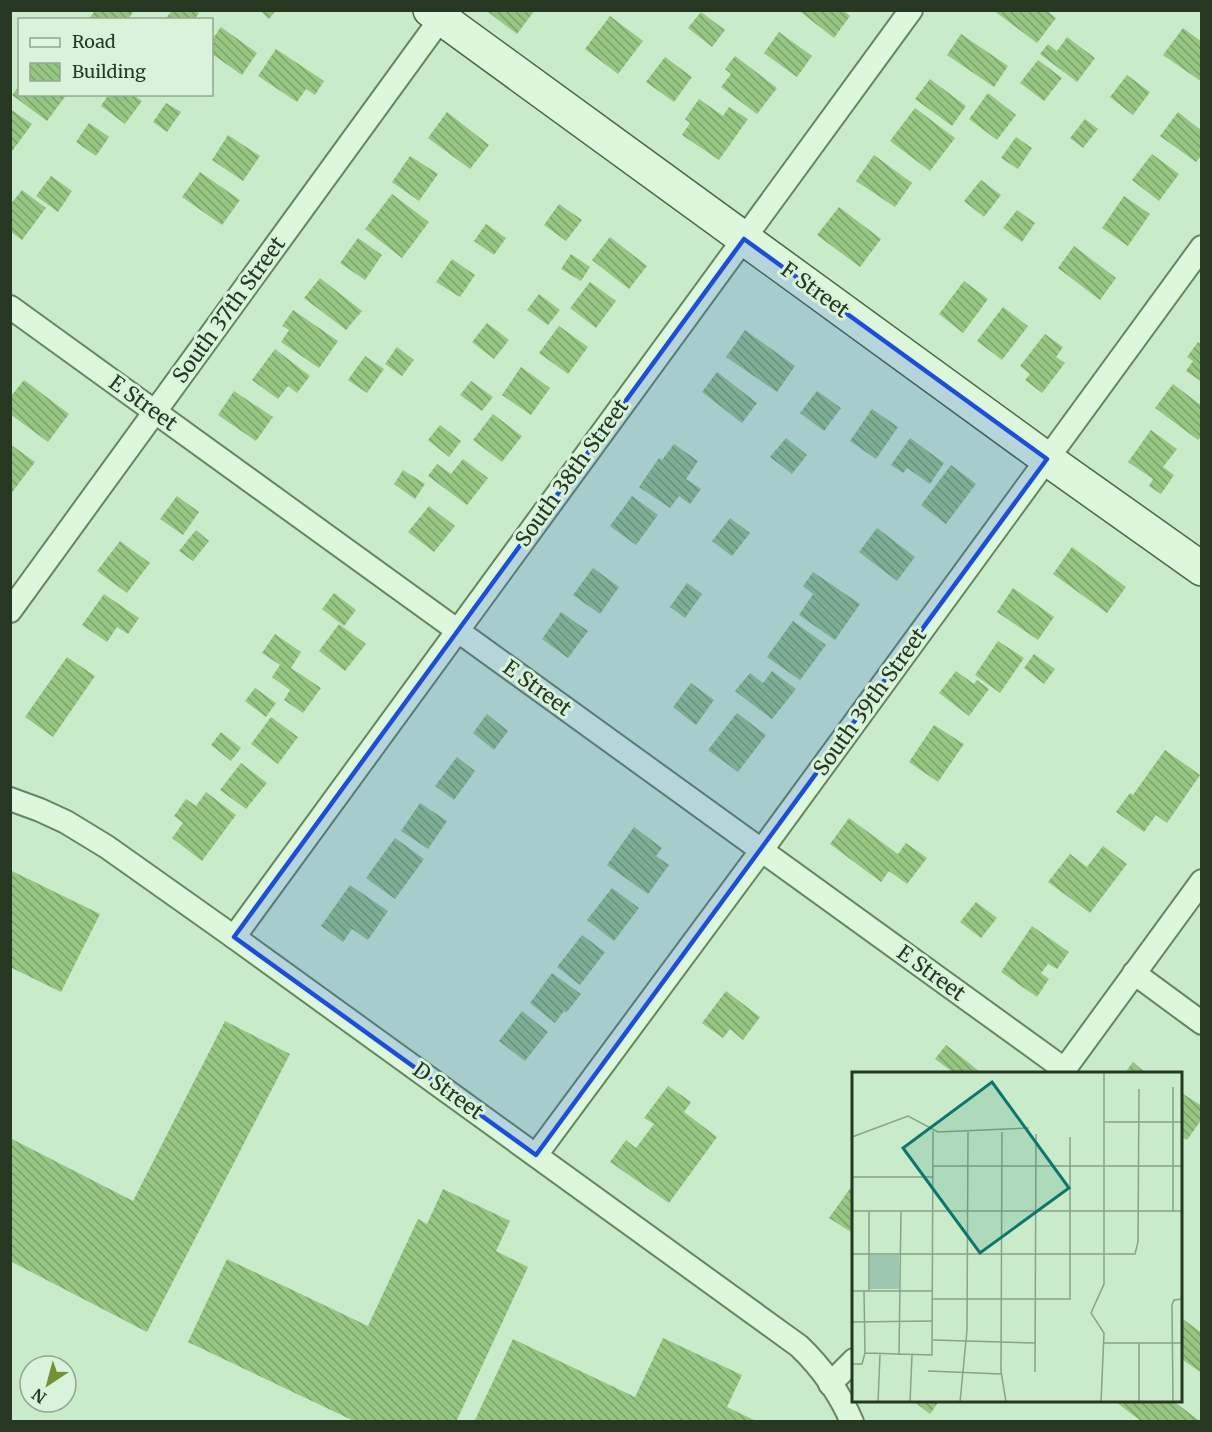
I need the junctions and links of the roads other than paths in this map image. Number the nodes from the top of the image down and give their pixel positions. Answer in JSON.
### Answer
{"nodes":[{"id":1,"x":911,"y":10,"type":"edge"},
{"id":2,"x":440,"y":13,"type":"edge"},
{"id":3,"x":744,"y":239,"type":"junction"},
{"id":4,"x":1202,"y":247,"type":"edge"},
{"id":5,"x":10,"y":306,"type":"edge"},
{"id":6,"x":155,"y":412,"type":"junction"},
{"id":7,"x":1047,"y":459,"type":"junction"},
{"id":8,"x":1202,"y":569,"type":"edge"},
{"id":9,"x":10,"y":611,"type":"edge"},
{"id":10,"x":458,"y":630,"type":"junction"},
{"id":11,"x":10,"y":799,"type":"edge"},
{"id":12,"x":761,"y":851,"type":"junction"},
{"id":13,"x":1202,"y":881,"type":"edge"},
{"id":14,"x":234,"y":937,"type":"junction"},
{"id":15,"x":1134,"y":973,"type":"junction"},
{"id":16,"x":1202,"y":1023,"type":"edge"},
{"id":17,"x":1062,"y":1071,"type":"edge"},
{"id":18,"x":536,"y":1155,"type":"junction"},
{"id":19,"x":852,"y":1362,"type":"edge"},
{"id":20,"x":830,"y":1384,"type":"junction"},
{"id":21,"x":852,"y":1422,"type":"edge"}],
"edges":[{"from":1,"to":3,"type":"street","name":"South 38th Street"},
{"from":2,"to":3,"type":"main road","name":"F Street"},
{"from":2,"to":6,"type":"street","name":"South 37th Street"},
{"from":3,"to":7,"type":"main road","name":"F Street"},
{"from":3,"to":10,"type":"street","name":"South 38th Street"},
{"from":4,"to":7,"type":"street","name":"South 39th Street"},
{"from":5,"to":6,"type":"street","name":"E Street"},
{"from":6,"to":9,"type":"street","name":"South 37th Street"},
{"from":6,"to":10,"type":"street","name":"E Street"},
{"from":7,"to":8,"type":"main road","name":"F Street"},
{"from":7,"to":12,"type":"street","name":"South 39th Street"},
{"from":10,"to":12,"type":"street","name":"E Street"},
{"from":10,"to":14,"type":"street","name":"South 38th Street"},
{"from":11,"to":14,"type":"street","name":"D Street"},
{"from":12,"to":17,"type":"street","name":"E Street"},
{"from":12,"to":18,"type":"street","name":"South 39th Street"},
{"from":13,"to":15,"type":"street"},
{"from":14,"to":18,"type":"street","name":"D Street"},
{"from":15,"to":16,"type":"street"},
{"from":15,"to":17,"type":"street"},
{"from":18,"to":20,"type":"street","name":"D Street"},
{"from":19,"to":20,"type":"street"},
{"from":20,"to":21,"type":"street","name":"D Street"}]}
